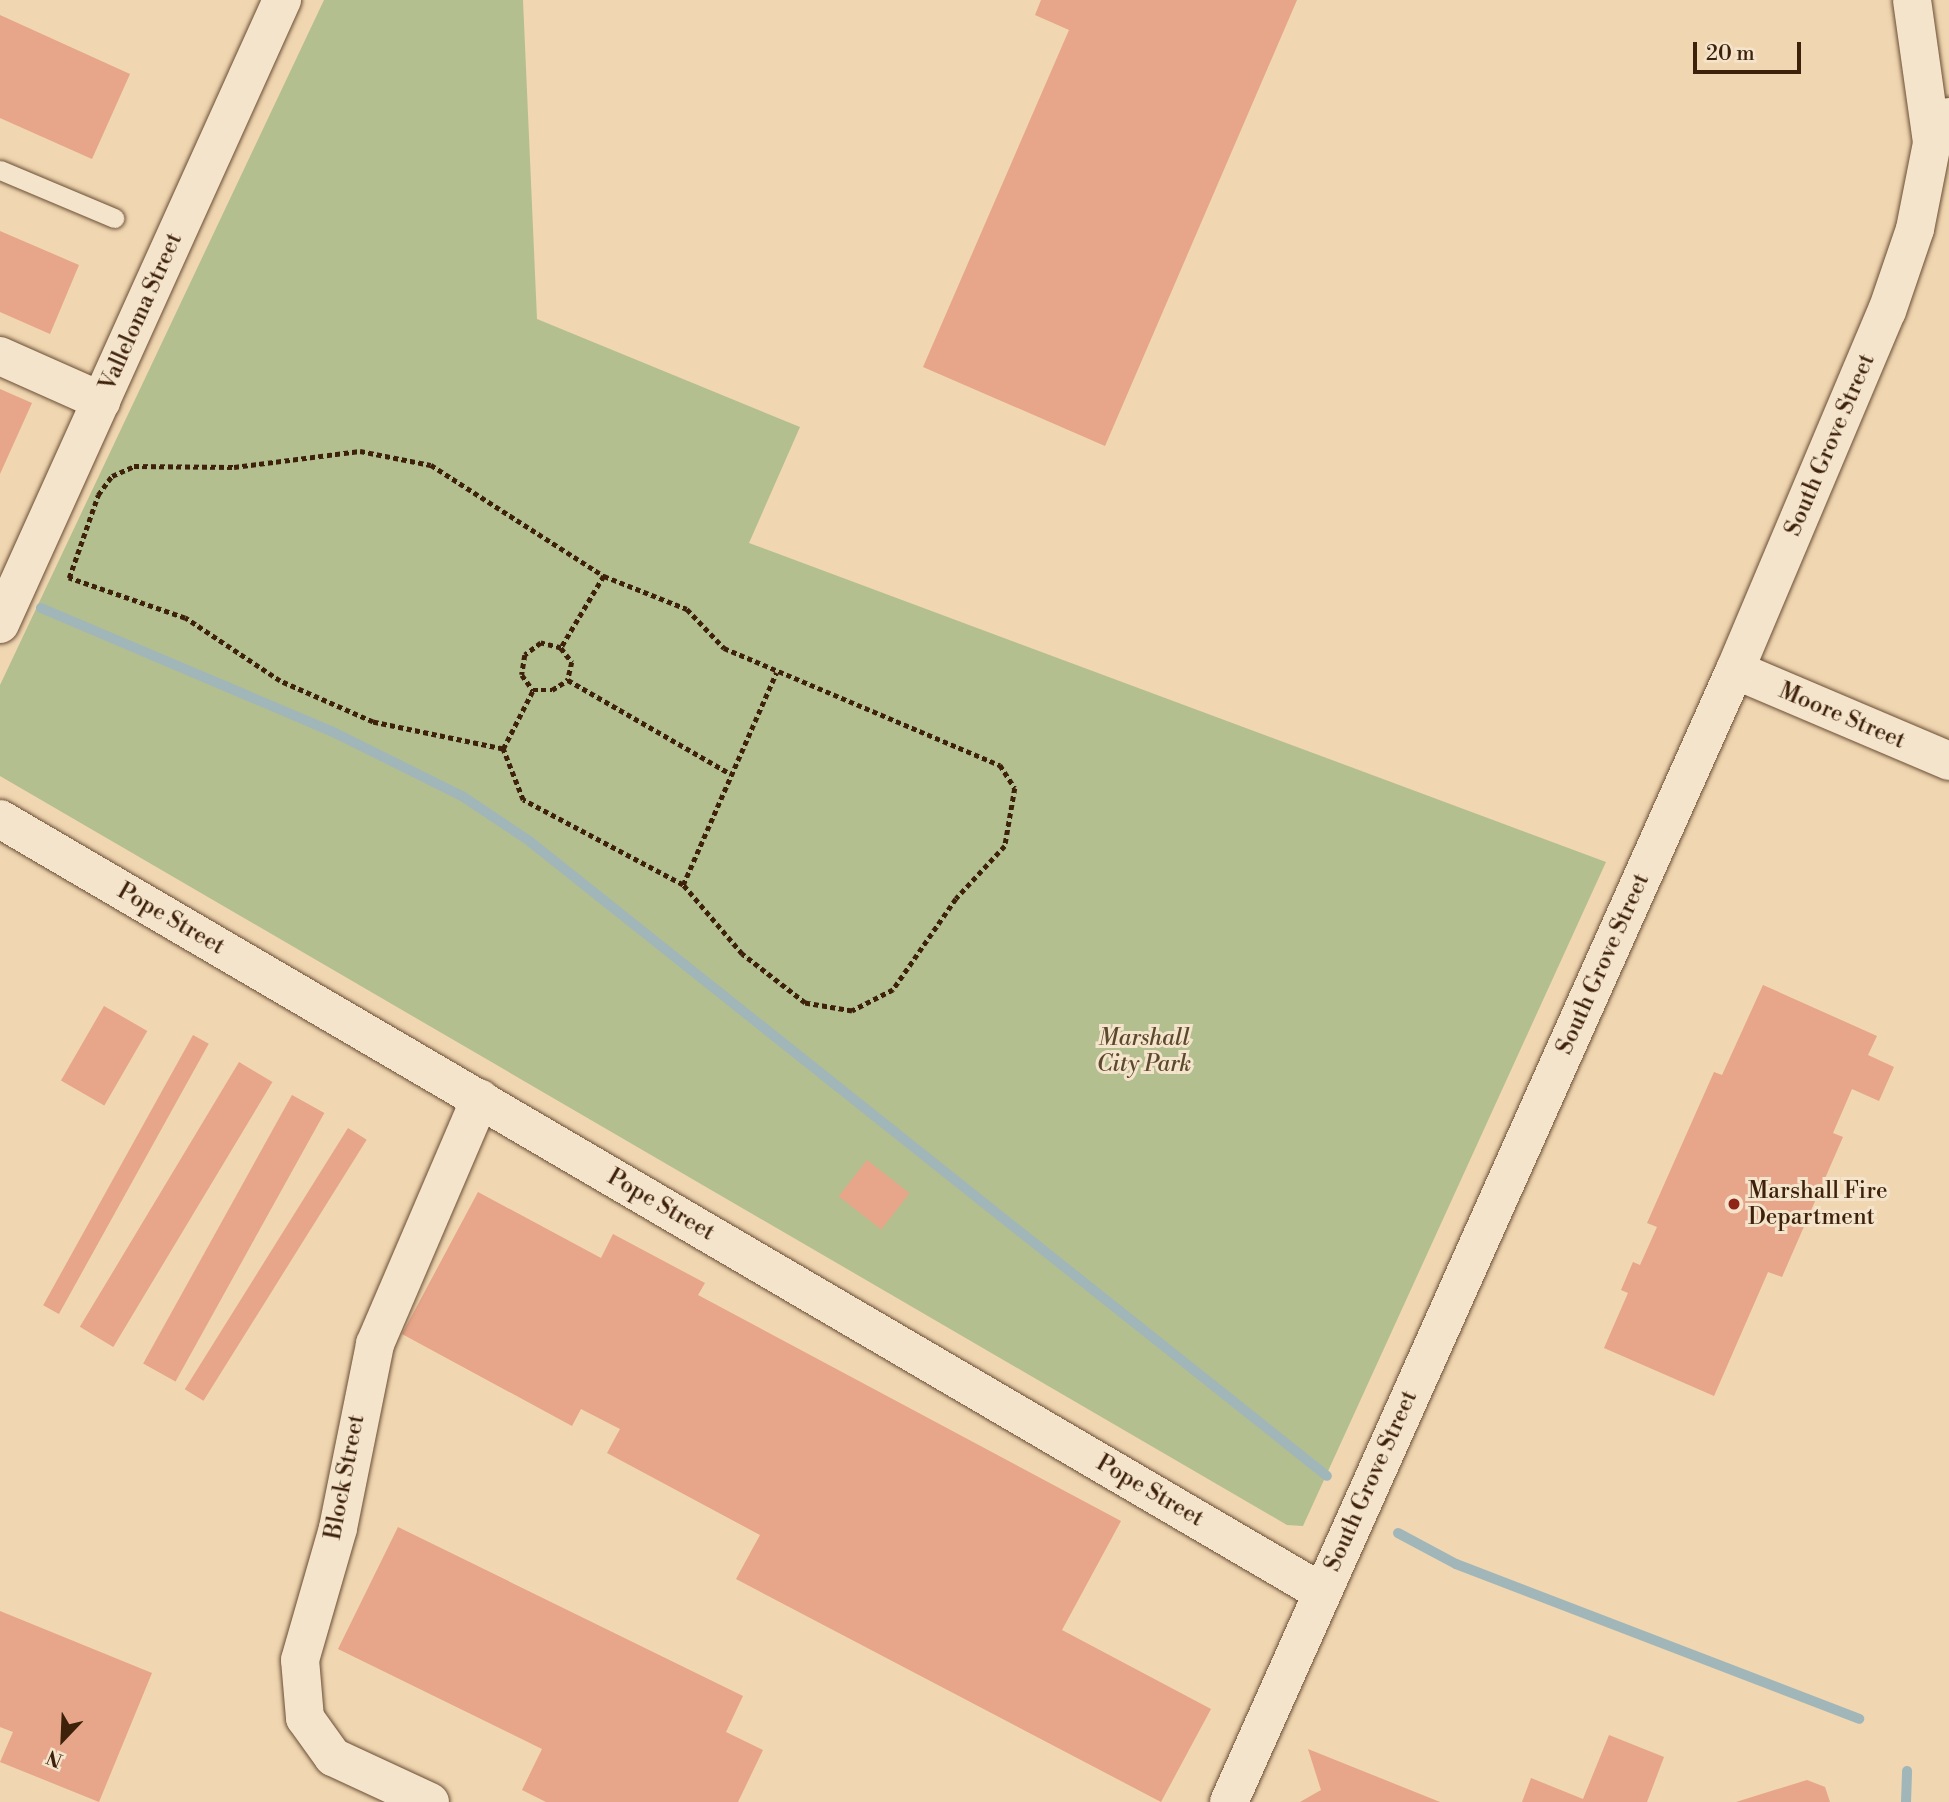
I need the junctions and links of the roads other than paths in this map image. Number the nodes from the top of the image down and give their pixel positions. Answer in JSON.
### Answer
{"nodes":[{"id":1,"x":282,"y":0,"type":"edge"},
{"id":2,"x":1912,"y":0,"type":"edge"},
{"id":3,"x":1943,"y":137,"type":"edge"},
{"id":4,"x":0,"y":170,"type":"edge"},
{"id":5,"x":114,"y":218,"type":"dead end"},
{"id":6,"x":0,"y":356,"type":"edge"},
{"id":7,"x":101,"y":401,"type":"junction"},
{"id":8,"x":0,"y":624,"type":"edge"},
{"id":9,"x":1735,"y":670,"type":"junction"},
{"id":10,"x":1949,"y":761,"type":"edge"},
{"id":11,"x":0,"y":819,"type":"edge"},
{"id":12,"x":480,"y":1099,"type":"junction"},
{"id":13,"x":1321,"y":1591,"type":"junction"},
{"id":14,"x":430,"y":1802,"type":"edge"},
{"id":15,"x":1229,"y":1802,"type":"edge"}],
"edges":[{"from":1,"to":7,"type":"street","name":"Valleloma Street"},
{"from":2,"to":3,"type":"street","name":"South Grove Street"},
{"from":3,"to":9,"type":"street","name":"South Grove Street"},
{"from":4,"to":5,"type":"lane"},
{"from":6,"to":7,"type":"street"},
{"from":7,"to":8,"type":"street","name":"Valleloma Street"},
{"from":9,"to":10,"type":"street","name":"Moore Street"},
{"from":9,"to":13,"type":"street","name":"South Grove Street"},
{"from":11,"to":12,"type":"street","name":"Pope Street"},
{"from":12,"to":13,"type":"street","name":"Pope Street"},
{"from":12,"to":14,"type":"street","name":"Block Street"},
{"from":13,"to":15,"type":"street","name":"South Grove Street"}]}
